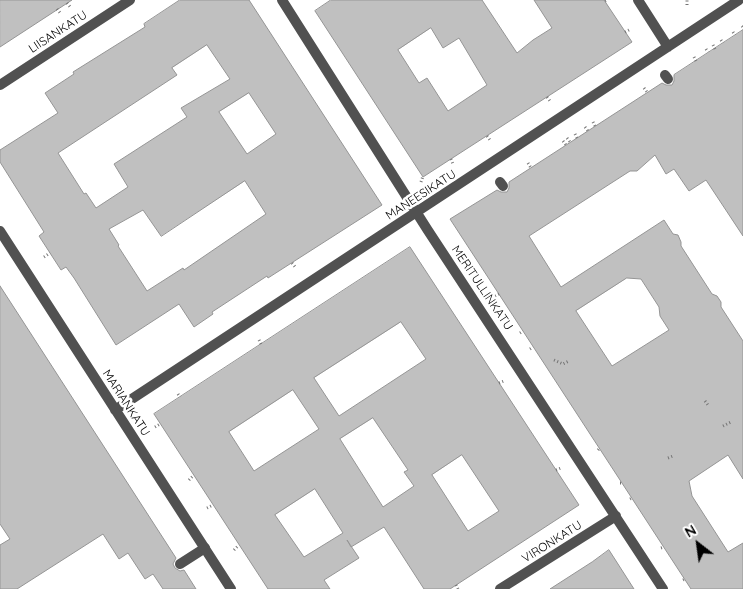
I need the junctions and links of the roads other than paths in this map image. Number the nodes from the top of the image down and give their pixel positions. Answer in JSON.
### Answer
{"nodes":[{"id":1,"x":130,"y":0,"type":"edge"},
{"id":2,"x":282,"y":0,"type":"edge"},
{"id":3,"x":638,"y":0,"type":"edge"},
{"id":4,"x":739,"y":0,"type":"edge"},
{"id":5,"x":668,"y":46,"type":"junction"},
{"id":6,"x":0,"y":85,"type":"edge"},
{"id":7,"x":417,"y":212,"type":"junction"},
{"id":8,"x":0,"y":231,"type":"edge"},
{"id":9,"x":115,"y":410,"type":"junction"},
{"id":10,"x":616,"y":516,"type":"junction"},
{"id":11,"x":205,"y":548,"type":"junction"},
{"id":12,"x":180,"y":564,"type":"dead end"},
{"id":13,"x":231,"y":589,"type":"edge"},
{"id":14,"x":500,"y":589,"type":"edge"},
{"id":15,"x":663,"y":589,"type":"edge"}],
"edges":[{"from":1,"to":6,"type":"street","name":"LIISANKATU"},
{"from":2,"to":7,"type":"street","name":"MERITULLINKATU"},
{"from":3,"to":5,"type":"street"},
{"from":4,"to":5,"type":"street","name":"MANEESIKATU"},
{"from":5,"to":7,"type":"street","name":"MANEESIKATU"},
{"from":7,"to":9,"type":"street","name":"MANEESIKATU"},
{"from":7,"to":10,"type":"street","name":"MERITULLINKATU"},
{"from":8,"to":9,"type":"street","name":"MARIANKATU"},
{"from":9,"to":11,"type":"street","name":"MARIANKATU"},
{"from":10,"to":14,"type":"street","name":"VIRONKATU"},
{"from":10,"to":15,"type":"street","name":"MERITULLINKATU"},
{"from":11,"to":12,"type":"street"},
{"from":11,"to":13,"type":"street","name":"MARIANKATU"}]}
